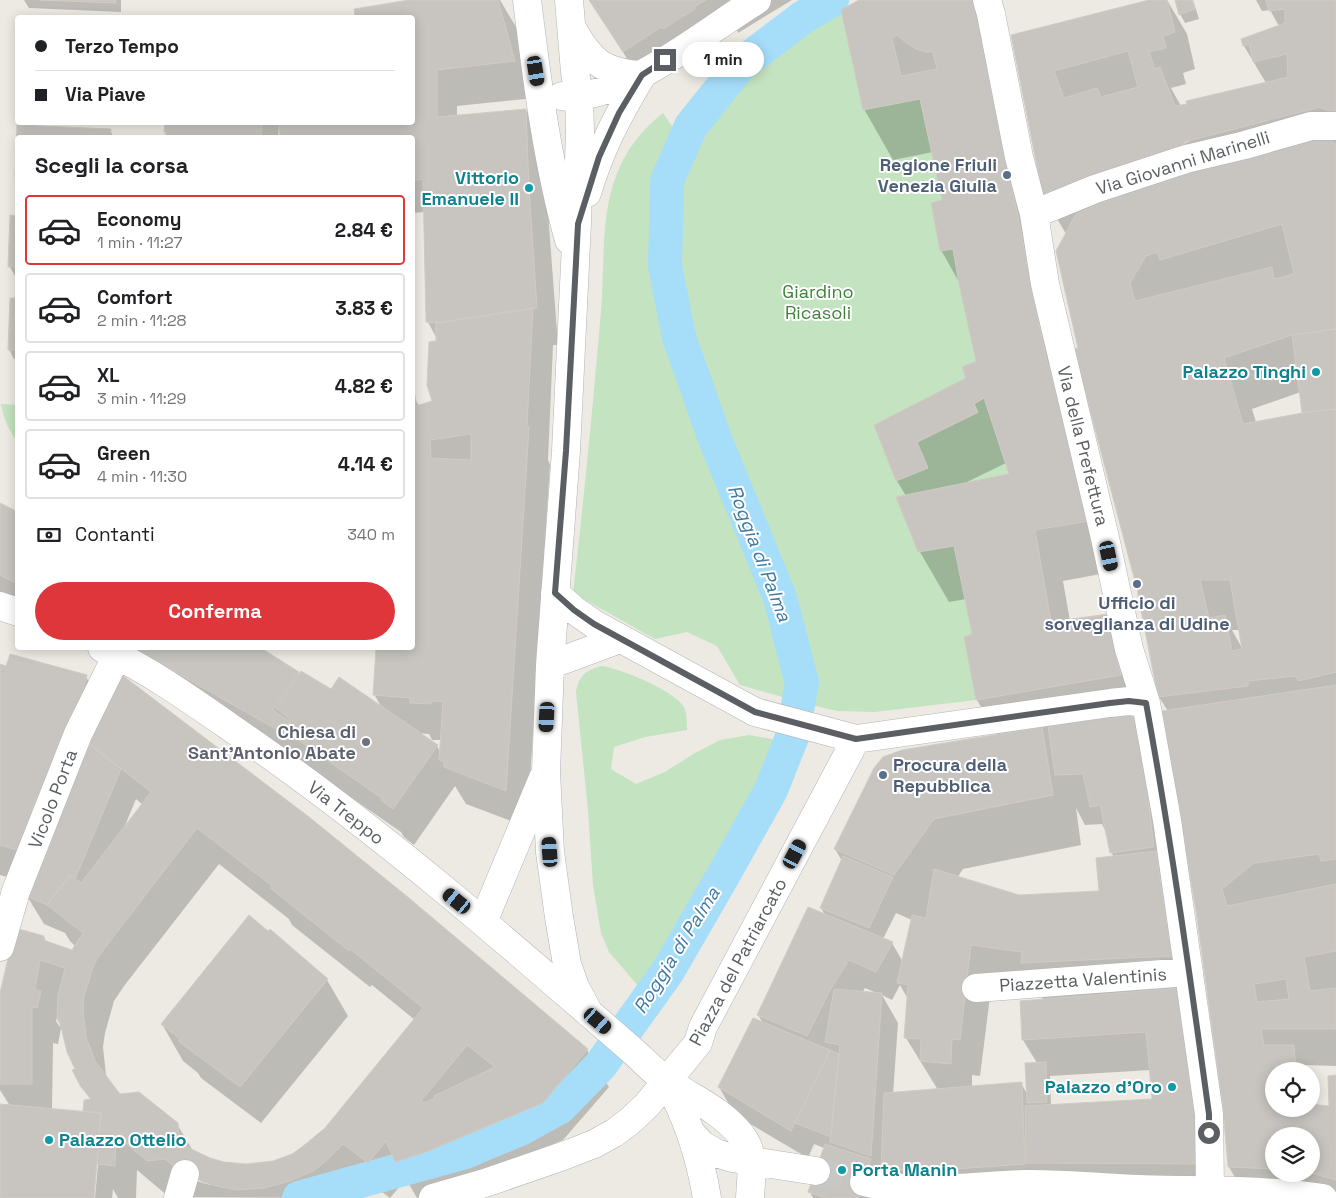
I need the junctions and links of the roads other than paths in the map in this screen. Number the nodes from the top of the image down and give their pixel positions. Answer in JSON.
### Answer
{"nodes":[{"id":1,"x":527,"y":0,"type":"edge"},
{"id":2,"x":757,"y":0,"type":"edge"},
{"id":3,"x":987,"y":0,"type":"edge"},
{"id":4,"x":570,"y":13,"type":"edge"},
{"id":5,"x":642,"y":75,"type":"junction"},
{"id":6,"x":539,"y":85,"type":"junction"},
{"id":7,"x":579,"y":96,"type":"junction"},
{"id":8,"x":1336,"y":126,"type":"edge"},
{"id":9,"x":580,"y":132,"type":"junction"},
{"id":10,"x":557,"y":198,"type":"junction"},
{"id":11,"x":1034,"y":214,"type":"junction"},
{"id":12,"x":578,"y":224,"type":"junction"},
{"id":13,"x":575,"y":261,"type":"junction"},
{"id":14,"x":555,"y":593,"type":"junction"},
{"id":15,"x":0,"y":606,"type":"edge"},
{"id":16,"x":15,"y":611,"type":"edge"},
{"id":17,"x":620,"y":639,"type":"junction"},
{"id":18,"x":110,"y":651,"type":"edge"},
{"id":19,"x":550,"y":665,"type":"junction"},
{"id":20,"x":1146,"y":703,"type":"junction"},
{"id":21,"x":856,"y":739,"type":"junction"},
{"id":22,"x":546,"y":772,"type":"junction"},
{"id":23,"x":484,"y":922,"type":"junction"},
{"id":24,"x":0,"y":947,"type":"edge"},
{"id":25,"x":1190,"y":972,"type":"junction"},
{"id":26,"x":976,"y":988,"type":"dead end"},
{"id":27,"x":598,"y":1021,"type":"junction"},
{"id":28,"x":667,"y":1081,"type":"junction"},
{"id":29,"x":693,"y":1135,"type":"junction"},
{"id":30,"x":752,"y":1161,"type":"junction"},
{"id":31,"x":816,"y":1171,"type":"tunnel mouth"},
{"id":32,"x":864,"y":1182,"type":"tunnel mouth"},
{"id":33,"x":1210,"y":1189,"type":"junction"},
{"id":34,"x":433,"y":1198,"type":"edge"},
{"id":35,"x":707,"y":1198,"type":"edge"},
{"id":36,"x":750,"y":1198,"type":"edge"},
{"id":37,"x":1323,"y":1198,"type":"edge"}],
"edges":[{"from":1,"to":6,"type":"street"},
{"from":2,"to":5,"type":"street"},
{"from":3,"to":11,"type":"street","name":"Via della Prefettura"},
{"from":4,"to":5,"type":"street"},
{"from":4,"to":7,"type":"street"},
{"from":5,"to":7,"type":"street"},
{"from":5,"to":9,"type":"street"},
{"from":5,"to":12,"type":"street"},
{"from":6,"to":7,"type":"street"},
{"from":6,"to":10,"type":"street"},
{"from":7,"to":9,"type":"street"},
{"from":8,"to":11,"type":"street","name":"Via Giovanni Marinelli"},
{"from":9,"to":10,"type":"street"},
{"from":9,"to":12,"type":"street"},
{"from":10,"to":13,"type":"street"},
{"from":11,"to":20,"type":"street","name":"Via della Prefettura"},
{"from":12,"to":13,"type":"street"},
{"from":13,"to":14,"type":"street"},
{"from":14,"to":17,"type":"street"},
{"from":14,"to":19,"type":"street"},
{"from":15,"to":16,"type":"street"},
{"from":17,"to":19,"type":"street"},
{"from":17,"to":21,"type":"street"},
{"from":18,"to":23,"type":"street","name":"Via Treppo"},
{"from":18,"to":24,"type":"street","name":"Vicolo Porta"},
{"from":19,"to":22,"type":"street"},
{"from":20,"to":21,"type":"street"},
{"from":20,"to":25,"type":"street","name":"Via della Prefettura"},
{"from":21,"to":28,"type":"street","name":"Piazza del Patriarcato"},
{"from":22,"to":23,"type":"street"},
{"from":22,"to":27,"type":"street"},
{"from":23,"to":27,"type":"street"},
{"from":25,"to":26,"type":"street","name":"Piazzetta Valentinis"},
{"from":25,"to":33,"type":"street","name":"Via della Prefettura"},
{"from":27,"to":28,"type":"street"},
{"from":28,"to":29,"type":"street"},
{"from":28,"to":30,"type":"street"},
{"from":28,"to":34,"type":"street","name":"Piazza del Patriarcato"},
{"from":29,"to":30,"type":"street"},
{"from":29,"to":35,"type":"street"},
{"from":30,"to":31,"type":"street"},
{"from":30,"to":36,"type":"street"},
{"from":32,"to":33,"type":"street"},
{"from":33,"to":37,"type":"street"}]}
